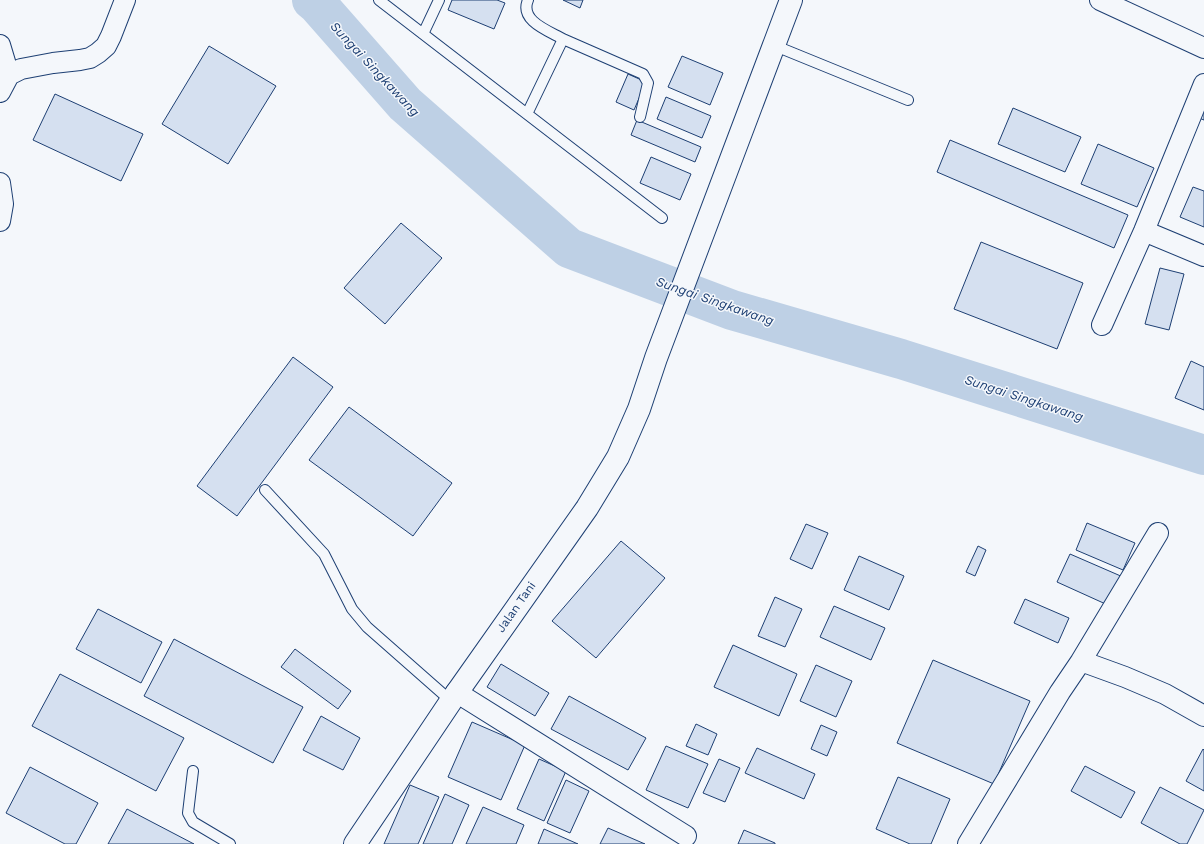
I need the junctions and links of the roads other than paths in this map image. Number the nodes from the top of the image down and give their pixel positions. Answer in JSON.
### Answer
{"nodes":[{"id":1,"x":125,"y":0,"type":"edge"},
{"id":2,"x":379,"y":0,"type":"edge"},
{"id":3,"x":439,"y":0,"type":"edge"},
{"id":4,"x":528,"y":0,"type":"edge"},
{"id":5,"x":791,"y":0,"type":"edge"},
{"id":6,"x":1100,"y":0,"type":"edge"},
{"id":7,"x":423,"y":34,"type":"junction"},
{"id":8,"x":563,"y":39,"type":"junction"},
{"id":9,"x":773,"y":44,"type":"junction"},
{"id":10,"x":0,"y":45,"type":"edge"},
{"id":11,"x":1204,"y":48,"type":"edge"},
{"id":12,"x":9,"y":75,"type":"junction"},
{"id":13,"x":1204,"y":84,"type":"edge"},
{"id":14,"x":0,"y":92,"type":"edge"},
{"id":15,"x":908,"y":100,"type":"dead end"},
{"id":16,"x":527,"y":114,"type":"junction"},
{"id":17,"x":640,"y":117,"type":"dead end"},
{"id":18,"x":0,"y":182,"type":"edge"},
{"id":19,"x":662,"y":218,"type":"dead end"},
{"id":20,"x":0,"y":221,"type":"edge"},
{"id":21,"x":1144,"y":230,"type":"junction"},
{"id":22,"x":1204,"y":256,"type":"edge"},
{"id":23,"x":1102,"y":325,"type":"dead end"},
{"id":24,"x":265,"y":490,"type":"dead end"},
{"id":25,"x":1158,"y":533,"type":"dead end"},
{"id":26,"x":1081,"y":661,"type":"junction"},
{"id":27,"x":454,"y":697,"type":"junction"},
{"id":28,"x":1204,"y":716,"type":"edge"},
{"id":29,"x":192,"y":771,"type":"dead end"},
{"id":30,"x":686,"y":836,"type":"dead end"},
{"id":31,"x":230,"y":844,"type":"edge"},
{"id":32,"x":355,"y":844,"type":"edge"},
{"id":33,"x":968,"y":844,"type":"edge"}],
"edges":[{"from":1,"to":12,"type":"street"},
{"from":2,"to":7,"type":"lane"},
{"from":3,"to":7,"type":"lane"},
{"from":4,"to":8,"type":"lane"},
{"from":5,"to":9,"type":"highway","name":"Jalan Tani"},
{"from":6,"to":11,"type":"street"},
{"from":7,"to":16,"type":"lane"},
{"from":8,"to":16,"type":"lane"},
{"from":8,"to":17,"type":"lane"},
{"from":9,"to":15,"type":"lane"},
{"from":9,"to":27,"type":"highway","name":"Jalan Tani"},
{"from":10,"to":12,"type":"street"},
{"from":12,"to":14,"type":"street"},
{"from":13,"to":21,"type":"street"},
{"from":16,"to":19,"type":"lane"},
{"from":18,"to":20,"type":"street"},
{"from":21,"to":22,"type":"street"},
{"from":21,"to":23,"type":"street"},
{"from":24,"to":27,"type":"lane"},
{"from":25,"to":26,"type":"street"},
{"from":26,"to":28,"type":"street"},
{"from":26,"to":33,"type":"street"},
{"from":27,"to":30,"type":"street"},
{"from":27,"to":32,"type":"highway","name":"Jalan Tani"},
{"from":29,"to":31,"type":"lane"}]}
